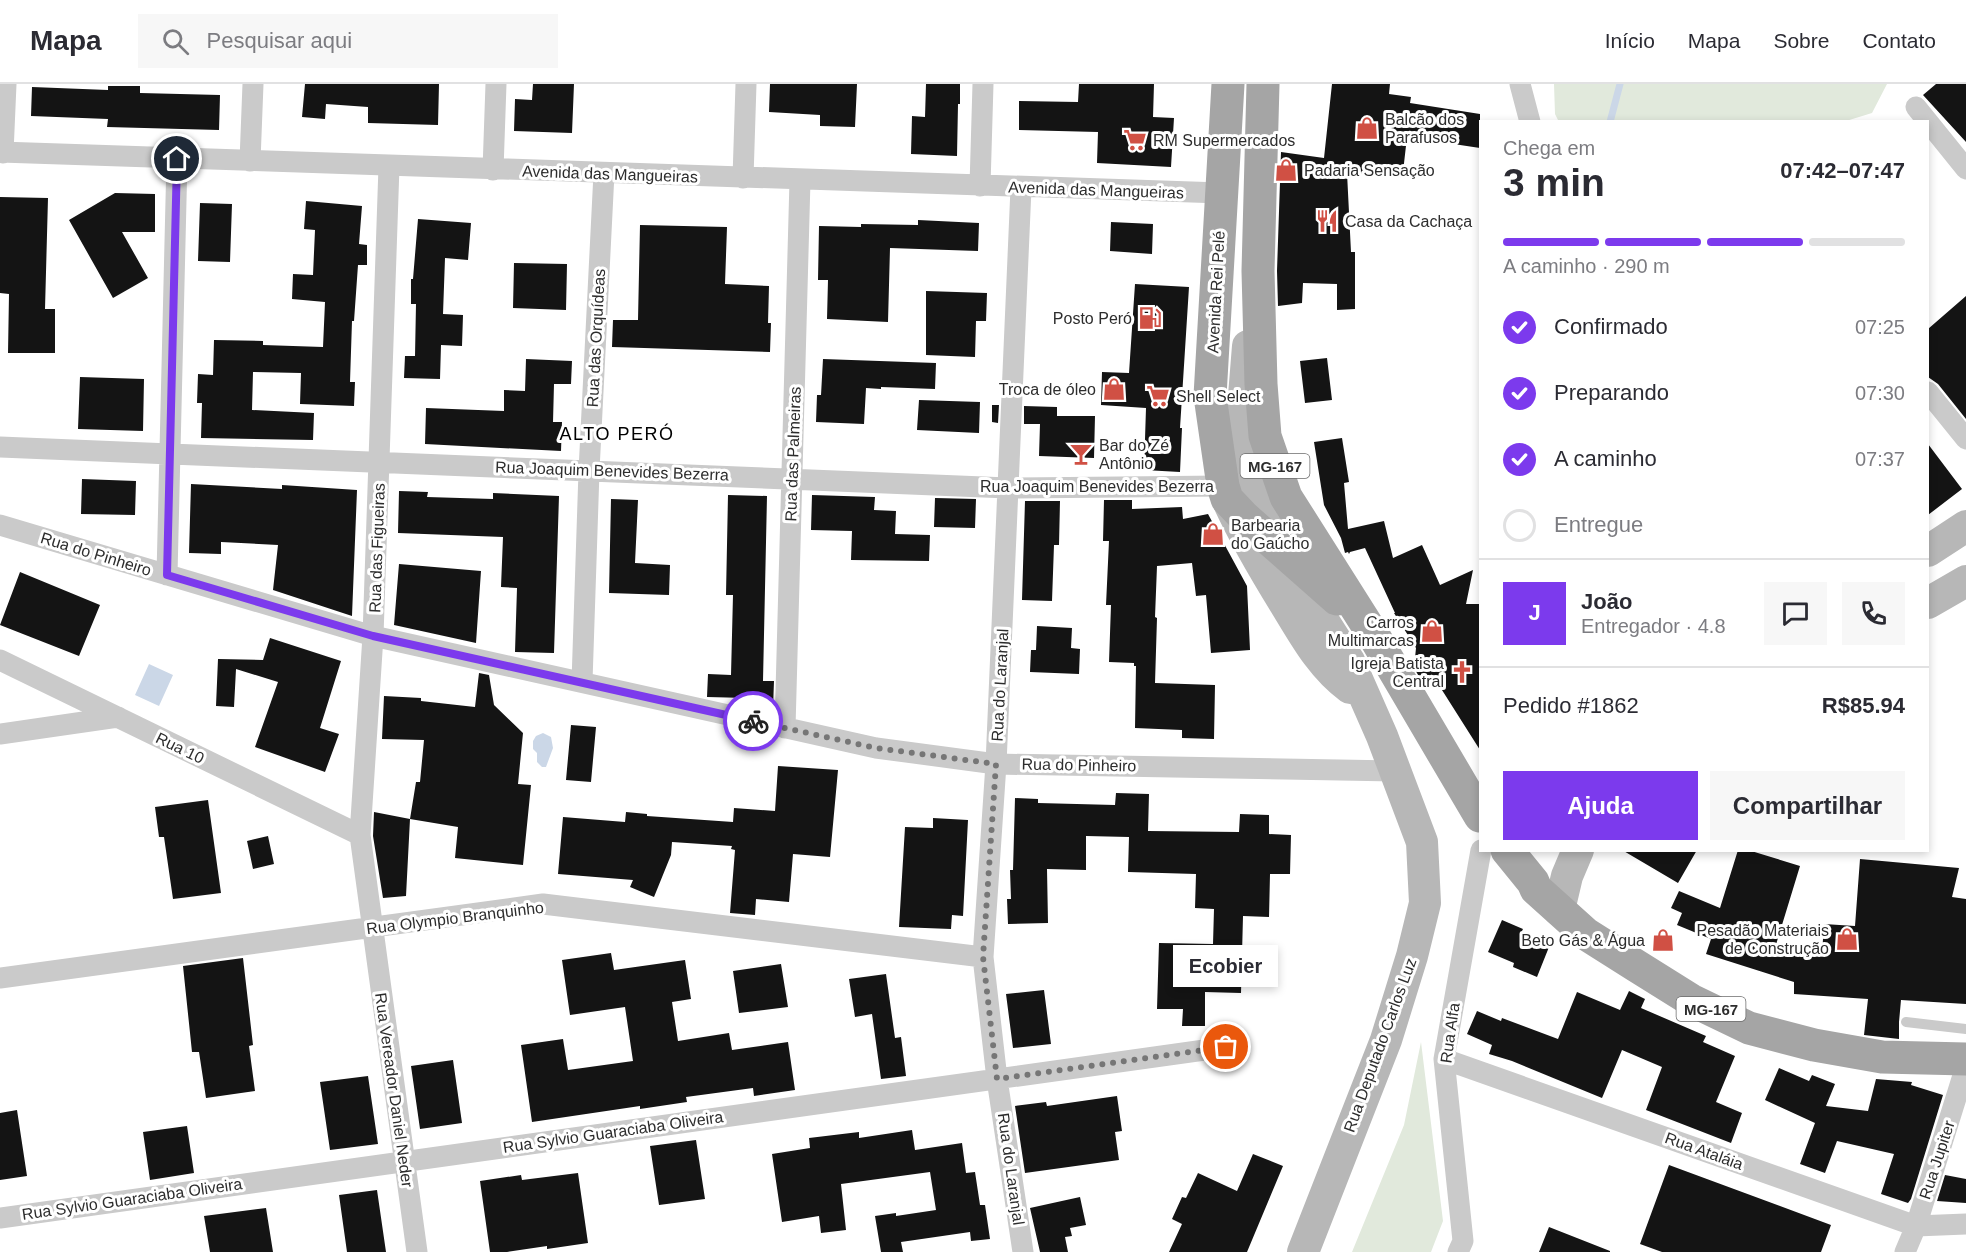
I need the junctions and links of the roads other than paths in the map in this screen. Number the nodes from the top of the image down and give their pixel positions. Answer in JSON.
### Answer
{"nodes":[{"id":1,"x":6,"y":84,"type":"edge"},
{"id":2,"x":253,"y":84,"type":"edge"},
{"id":3,"x":496,"y":84,"type":"edge"},
{"id":4,"x":746,"y":84,"type":"edge"},
{"id":5,"x":983,"y":84,"type":"edge"},
{"id":6,"x":1228,"y":84,"type":"edge"},
{"id":7,"x":1263,"y":84,"type":"edge"},
{"id":8,"x":1520,"y":84,"type":"edge"},
{"id":9,"x":1916,"y":107,"type":"dead end"},
{"id":10,"x":1529,"y":120,"type":"edge"},
{"id":11,"x":1926,"y":120,"type":"edge"},
{"id":12,"x":1929,"y":123,"type":"edge"},
{"id":13,"x":2,"y":152,"type":"edge"},
{"id":14,"x":177,"y":159,"type":"junction"},
{"id":15,"x":250,"y":161,"type":"junction"},
{"id":16,"x":389,"y":166,"type":"junction"},
{"id":17,"x":1966,"y":169,"type":"edge"},
{"id":18,"x":493,"y":170,"type":"junction"},
{"id":19,"x":604,"y":173,"type":"junction"},
{"id":20,"x":743,"y":178,"type":"junction"},
{"id":21,"x":800,"y":180,"type":"junction"},
{"id":22,"x":980,"y":186,"type":"junction"},
{"id":23,"x":1021,"y":188,"type":"junction"},
{"id":24,"x":1221,"y":193,"type":"junction"},
{"id":25,"x":1258,"y":271,"type":"junction"},
{"id":26,"x":1929,"y":393,"type":"edge"},
{"id":27,"x":1966,"y":439,"type":"edge"},
{"id":28,"x":0,"y":447,"type":"edge"},
{"id":29,"x":171,"y":454,"type":"junction"},
{"id":30,"x":380,"y":462,"type":"junction"},
{"id":31,"x":589,"y":471,"type":"junction"},
{"id":32,"x":793,"y":479,"type":"junction"},
{"id":33,"x":1008,"y":488,"type":"junction"},
{"id":34,"x":1225,"y":493,"type":"junction"},
{"id":35,"x":0,"y":525,"type":"edge"},
{"id":36,"x":1966,"y":526,"type":"edge"},
{"id":37,"x":1275,"y":545,"type":"junction"},
{"id":38,"x":1929,"y":550,"type":"edge"},
{"id":39,"x":167,"y":575,"type":"junction"},
{"id":40,"x":1966,"y":581,"type":"edge"},
{"id":41,"x":1929,"y":602,"type":"edge"},
{"id":42,"x":373,"y":636,"type":"junction"},
{"id":43,"x":1374,"y":636,"type":"junction"},
{"id":44,"x":0,"y":660,"type":"edge"},
{"id":45,"x":582,"y":682,"type":"junction"},
{"id":46,"x":1366,"y":699,"type":"junction"},
{"id":47,"x":118,"y":717,"type":"junction"},
{"id":48,"x":785,"y":728,"type":"junction"},
{"id":49,"x":0,"y":734,"type":"edge"},
{"id":50,"x":996,"y":764,"type":"junction"},
{"id":51,"x":1395,"y":771,"type":"junction"},
{"id":52,"x":1479,"y":814,"type":"edge"},
{"id":53,"x":360,"y":835,"type":"junction"},
{"id":54,"x":1481,"y":852,"type":"edge"},
{"id":55,"x":1509,"y":852,"type":"edge"},
{"id":56,"x":1577,"y":852,"type":"edge"},
{"id":57,"x":1559,"y":910,"type":"junction"},
{"id":58,"x":372,"y":928,"type":"junction"},
{"id":59,"x":983,"y":957,"type":"junction"},
{"id":60,"x":0,"y":978,"type":"edge"},
{"id":61,"x":1906,"y":1022,"type":"dead end"},
{"id":62,"x":1966,"y":1029,"type":"edge"},
{"id":63,"x":1226,"y":1047,"type":"dead end"},
{"id":64,"x":1444,"y":1059,"type":"junction"},
{"id":65,"x":1966,"y":1059,"type":"edge"},
{"id":66,"x":1966,"y":1066,"type":"edge"},
{"id":67,"x":997,"y":1079,"type":"junction"},
{"id":68,"x":404,"y":1161,"type":"junction"},
{"id":69,"x":0,"y":1218,"type":"edge"},
{"id":70,"x":1966,"y":1224,"type":"edge"},
{"id":71,"x":1916,"y":1226,"type":"junction"},
{"id":72,"x":1463,"y":1248,"type":"edge"},
{"id":73,"x":417,"y":1252,"type":"edge"},
{"id":74,"x":1023,"y":1252,"type":"edge"},
{"id":75,"x":1303,"y":1252,"type":"edge"},
{"id":76,"x":1905,"y":1252,"type":"edge"}],
"edges":[{"from":1,"to":13,"type":"street"},
{"from":2,"to":15,"type":"street"},
{"from":3,"to":18,"type":"street"},
{"from":4,"to":20,"type":"street"},
{"from":5,"to":22,"type":"street"},
{"from":6,"to":24,"type":"main road","name":"Avenida Rei Pelé","number":"MG-167"},
{"from":7,"to":25,"type":"main road","number":"MG-167"},
{"from":8,"to":10,"type":"street"},
{"from":9,"to":11,"type":"street"},
{"from":12,"to":17,"type":"street"},
{"from":13,"to":14,"type":"street","name":"Avenida das Mangueiras"},
{"from":14,"to":15,"type":"street","name":"Avenida das Mangueiras"},
{"from":14,"to":29,"type":"street"},
{"from":15,"to":16,"type":"street","name":"Avenida das Mangueiras"},
{"from":16,"to":18,"type":"street","name":"Avenida das Mangueiras"},
{"from":16,"to":30,"type":"street","name":"Rua das Figueiras"},
{"from":18,"to":19,"type":"street","name":"Avenida das Mangueiras"},
{"from":19,"to":20,"type":"street","name":"Avenida das Mangueiras"},
{"from":19,"to":31,"type":"street","name":"Rua das Orquídeas"},
{"from":20,"to":21,"type":"street","name":"Avenida das Mangueiras"},
{"from":21,"to":22,"type":"street","name":"Avenida das Mangueiras"},
{"from":21,"to":32,"type":"street","name":"Rua das Palmeiras"},
{"from":22,"to":23,"type":"street","name":"Avenida das Mangueiras"},
{"from":23,"to":24,"type":"street","name":"Avenida das Mangueiras"},
{"from":23,"to":33,"type":"street","name":"Rua do Laranjal"},
{"from":24,"to":34,"type":"main road","name":"Avenida Rei Pelé","number":"MG-167"},
{"from":25,"to":37,"type":"main road","name":"Rua Deputado Carlos Luz"},
{"from":25,"to":43,"type":"main road","number":"MG-167"},
{"from":26,"to":27,"type":"street"},
{"from":28,"to":29,"type":"street","name":"Rua Joaquim Benevides Bezerra"},
{"from":29,"to":30,"type":"street","name":"Rua Joaquim Benevides Bezerra"},
{"from":29,"to":39,"type":"street"},
{"from":30,"to":31,"type":"street","name":"Rua Joaquim Benevides Bezerra"},
{"from":30,"to":42,"type":"street","name":"Rua das Figueiras"},
{"from":31,"to":32,"type":"street","name":"Rua Joaquim Benevides Bezerra"},
{"from":31,"to":45,"type":"street","name":"Rua das Orquídeas"},
{"from":32,"to":33,"type":"street","name":"Rua Joaquim Benevides Bezerra"},
{"from":32,"to":48,"type":"street","name":"Rua das Palmeiras"},
{"from":33,"to":34,"type":"street","name":"Rua Joaquim Benevides Bezerra"},
{"from":33,"to":50,"type":"street","name":"Rua do Laranjal"},
{"from":34,"to":37,"type":"main road","name":"Rua Deputado Carlos Luz"},
{"from":34,"to":46,"type":"main road"},
{"from":35,"to":39,"type":"street","name":"Rua do Pinheiro"},
{"from":36,"to":38,"type":"main road"},
{"from":37,"to":43,"type":"main road","name":"Rua Deputado Carlos Luz"},
{"from":37,"to":46,"type":"main road","name":"Rua Deputado Carlos Luz"},
{"from":39,"to":42,"type":"street","name":"Rua do Pinheiro"},
{"from":40,"to":41,"type":"main road"},
{"from":42,"to":45,"type":"street","name":"Rua do Pinheiro"},
{"from":42,"to":53,"type":"street","name":"Rua das Figueiras"},
{"from":43,"to":52,"type":"main road","number":"MG-167"},
{"from":44,"to":47,"type":"street","name":"Rua 10"},
{"from":45,"to":48,"type":"street","name":"Rua do Pinheiro"},
{"from":46,"to":51,"type":"main road","name":"Rua Deputado Carlos Luz"},
{"from":47,"to":49,"type":"street"},
{"from":47,"to":53,"type":"street","name":"Rua 10"},
{"from":48,"to":50,"type":"street","name":"Rua do Pinheiro"},
{"from":50,"to":51,"type":"street","name":"Rua do Pinheiro"},
{"from":50,"to":59,"type":"street","name":"Rua do Laranjal"},
{"from":51,"to":75,"type":"main road","name":"Rua Deputado Carlos Luz"},
{"from":53,"to":58,"type":"street","name":"Rua das Figueiras"},
{"from":54,"to":64,"type":"street","name":"Rua Alfa"},
{"from":55,"to":57,"type":"main road","number":"MG-167"},
{"from":56,"to":57,"type":"main road"},
{"from":57,"to":65,"type":"main road","number":"MG-167"},
{"from":58,"to":59,"type":"street","name":"Rua Olympio Branquinho"},
{"from":58,"to":60,"type":"street","name":"Rua Olympio Branquinho"},
{"from":58,"to":68,"type":"street","name":"Rua Vereador Daniel Neder"},
{"from":59,"to":67,"type":"street","name":"Rua do Laranjal"},
{"from":61,"to":62,"type":"lane"},
{"from":63,"to":67,"type":"street","name":"Rua Sylvio Guaraciaba Oliveira"},
{"from":64,"to":71,"type":"street","name":"Rua Ataláia"},
{"from":64,"to":72,"type":"street","name":"Rua Alfa"},
{"from":66,"to":71,"type":"street","name":"Rua Jupiter"},
{"from":67,"to":68,"type":"street","name":"Rua Sylvio Guaraciaba Oliveira"},
{"from":67,"to":74,"type":"street","name":"Rua do Laranjal"},
{"from":68,"to":69,"type":"street","name":"Rua Sylvio Guaraciaba Oliveira"},
{"from":68,"to":73,"type":"street","name":"Rua Vereador Daniel Neder"},
{"from":70,"to":71,"type":"street","name":"Rua Ataláia"},
{"from":71,"to":76,"type":"street","name":"Rua Jupiter"}]}
